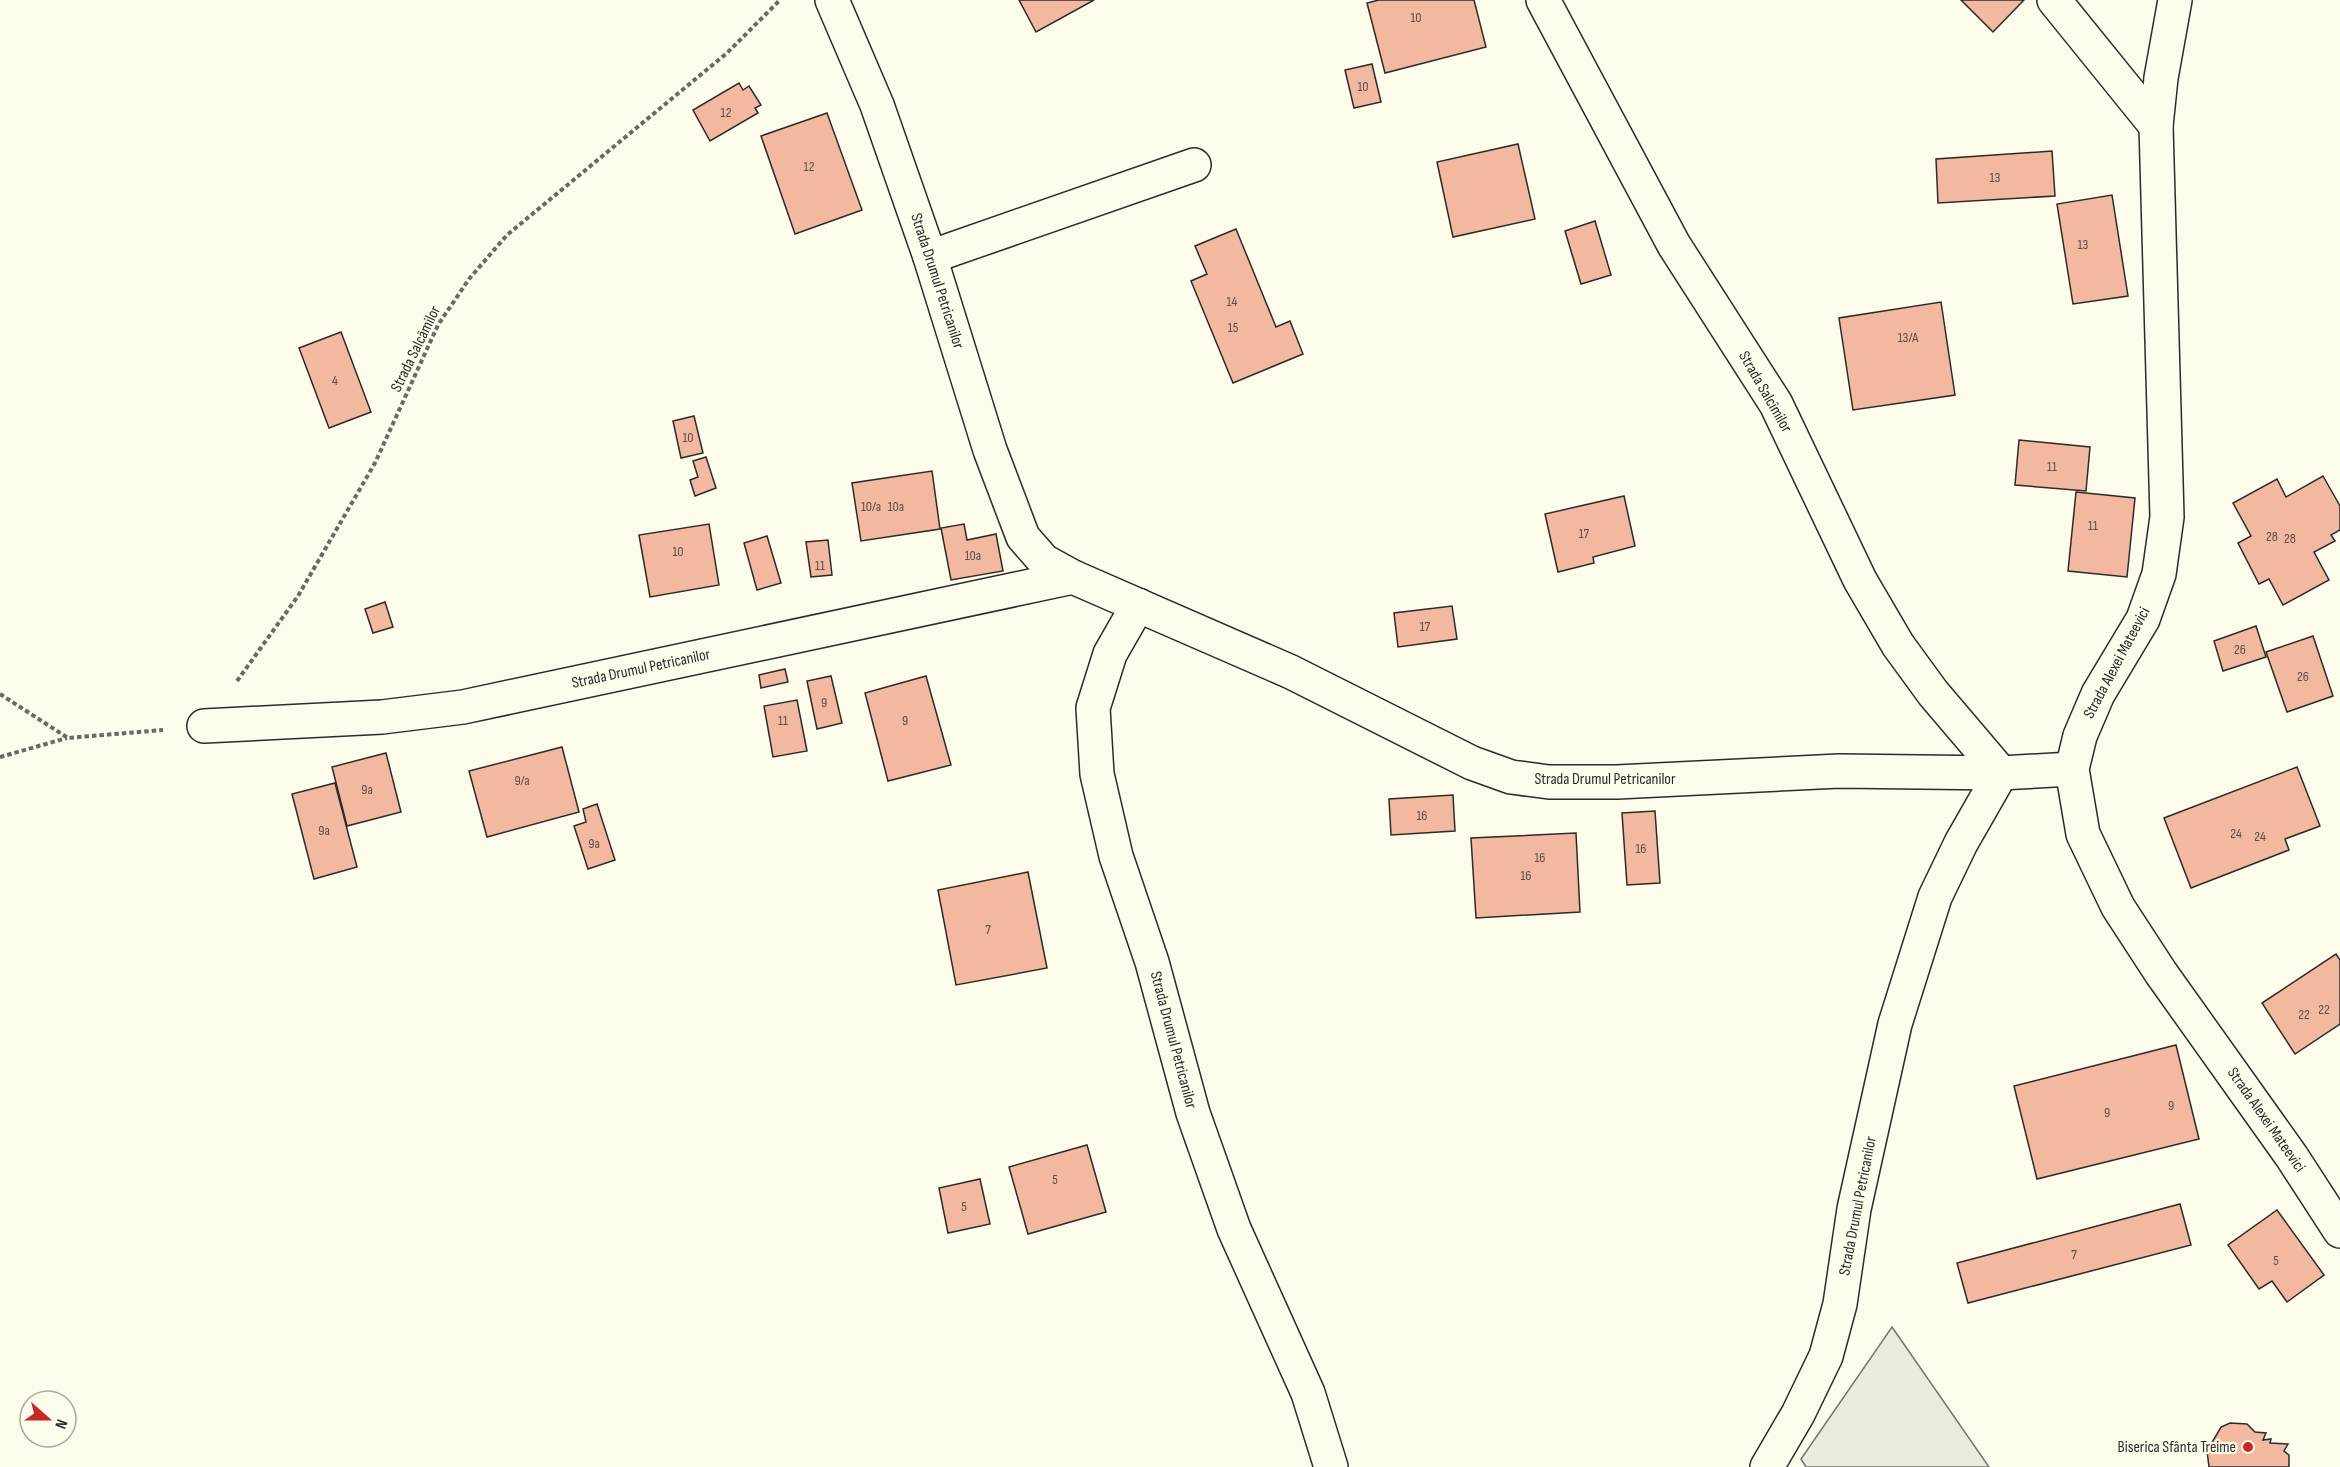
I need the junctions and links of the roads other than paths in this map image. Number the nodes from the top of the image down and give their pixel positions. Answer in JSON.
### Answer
{"nodes":[{"id":1,"x":832,"y":0,"type":"edge"},
{"id":2,"x":1544,"y":0,"type":"edge"},
{"id":3,"x":2054,"y":0,"type":"edge"},
{"id":4,"x":2175,"y":0,"type":"edge"},
{"id":5,"x":2156,"y":126,"type":"junction"},
{"id":6,"x":1194,"y":165,"type":"dead end"},
{"id":7,"x":930,"y":257,"type":"junction"},
{"id":8,"x":1073,"y":577,"type":"junction"},
{"id":9,"x":1138,"y":605,"type":"junction"},
{"id":10,"x":204,"y":726,"type":"road end"},
{"id":11,"x":2072,"y":769,"type":"junction"},
{"id":12,"x":2001,"y":773,"type":"junction"},
{"id":13,"x":2340,"y":1231,"type":"edge"},
{"id":14,"x":1331,"y":1467,"type":"edge"},
{"id":15,"x":1767,"y":1467,"type":"edge"}],
"edges":[{"from":1,"to":7,"type":"street","name":"Strada Drumul Petricanilor"},
{"from":2,"to":12,"type":"street","name":"Strada Salcîmilor"},
{"from":3,"to":5,"type":"street"},
{"from":4,"to":5,"type":"street","name":"Strada Alexei Mateevici"},
{"from":5,"to":11,"type":"street","name":"Strada Alexei Mateevici"},
{"from":6,"to":7,"type":"street"},
{"from":7,"to":8,"type":"street","name":"Strada Drumul Petricanilor"},
{"from":8,"to":9,"type":"street","name":"Strada Drumul Petricanilor"},
{"from":8,"to":10,"type":"street","name":"Strada Drumul Petricanilor"},
{"from":9,"to":12,"type":"street","name":"Strada Drumul Petricanilor"},
{"from":9,"to":14,"type":"street","name":"Strada Drumul Petricanilor"},
{"from":11,"to":12,"type":"street","name":"Strada Drumul Petricanilor"},
{"from":11,"to":13,"type":"street","name":"Strada Alexei Mateevici"},
{"from":12,"to":15,"type":"street","name":"Strada Drumul Petricanilor"}]}
